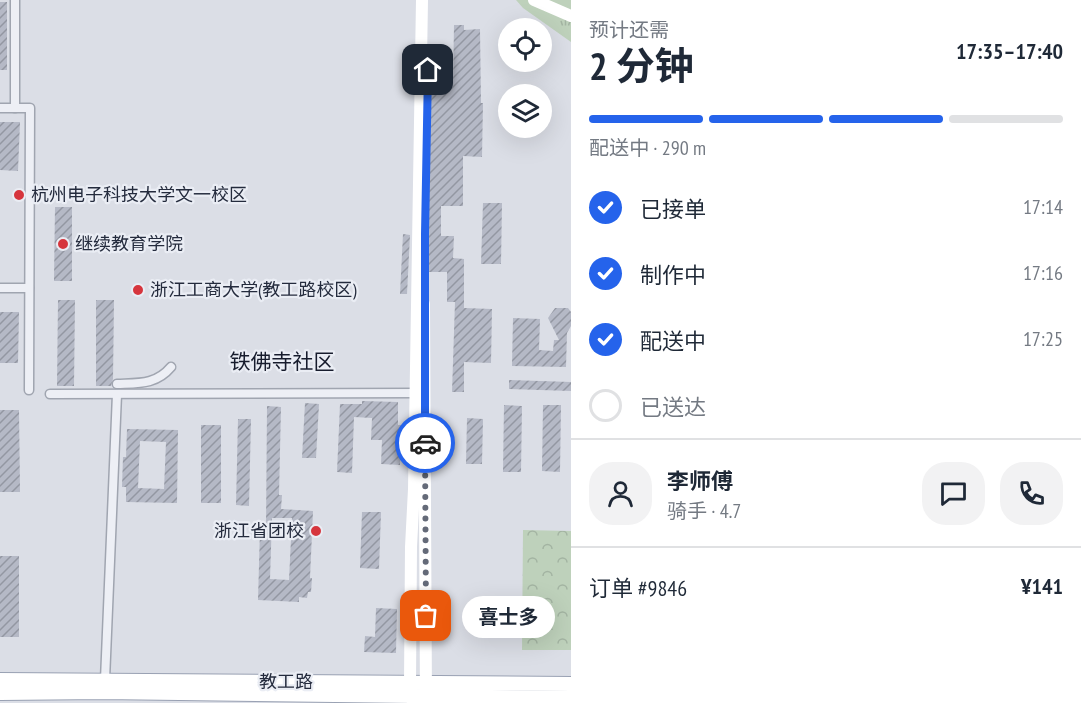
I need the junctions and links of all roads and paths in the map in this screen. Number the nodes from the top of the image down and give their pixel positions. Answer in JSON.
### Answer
{"nodes":[{"id":1,"x":15,"y":0,"type":"edge"},
{"id":2,"x":422,"y":0,"type":"edge"},
{"id":3,"x":429,"y":0,"type":"edge"},
{"id":4,"x":534,"y":0,"type":"edge"},
{"id":5,"x":571,"y":16,"type":"edge"},
{"id":6,"x":0,"y":108,"type":"edge"},
{"id":7,"x":15,"y":108,"type":"junction"},
{"id":8,"x":0,"y":288,"type":"edge"},
{"id":9,"x":29,"y":288,"type":"junction"},
{"id":10,"x":171,"y":367,"type":"dead end"},
{"id":11,"x":117,"y":384,"type":"dead end"},
{"id":12,"x":29,"y":390,"type":"dead end"},
{"id":13,"x":419,"y":393,"type":"junction"},
{"id":14,"x":50,"y":394,"type":"dead end"},
{"id":15,"x":117,"y":394,"type":"junction"},
{"id":16,"x":0,"y":680,"type":"edge"},
{"id":17,"x":105,"y":680,"type":"junction"},
{"id":18,"x":410,"y":682,"type":"junction"},
{"id":19,"x":571,"y":684,"type":"edge"},
{"id":20,"x":0,"y":693,"type":"edge"},
{"id":21,"x":421,"y":696,"type":"edge"},
{"id":22,"x":571,"y":698,"type":"edge"}],
"edges":[{"from":1,"to":7,"type":"street"},
{"from":2,"to":13,"type":"main road"},
{"from":3,"to":13,"type":"main road"},
{"from":4,"to":5,"type":"main road"},
{"from":6,"to":7,"type":"street"},
{"from":7,"to":9,"type":"street"},
{"from":8,"to":9,"type":"street"},
{"from":9,"to":12,"type":"street"},
{"from":10,"to":11,"type":"street"},
{"from":13,"to":15,"type":"street"},
{"from":13,"to":18,"type":"main road"},
{"from":13,"to":21,"type":"main road"},
{"from":14,"to":15,"type":"street"},
{"from":15,"to":17,"type":"street"},
{"from":16,"to":17,"type":"main road","name":"教工路"},
{"from":17,"to":18,"type":"main road","name":"教工路"},
{"from":18,"to":21,"type":"main road","name":"教工路"},
{"from":19,"to":21,"type":"main road","name":"教工路"},
{"from":20,"to":21,"type":"main road","name":"教工路"},
{"from":21,"to":22,"type":"main road","name":"教工路"}]}
